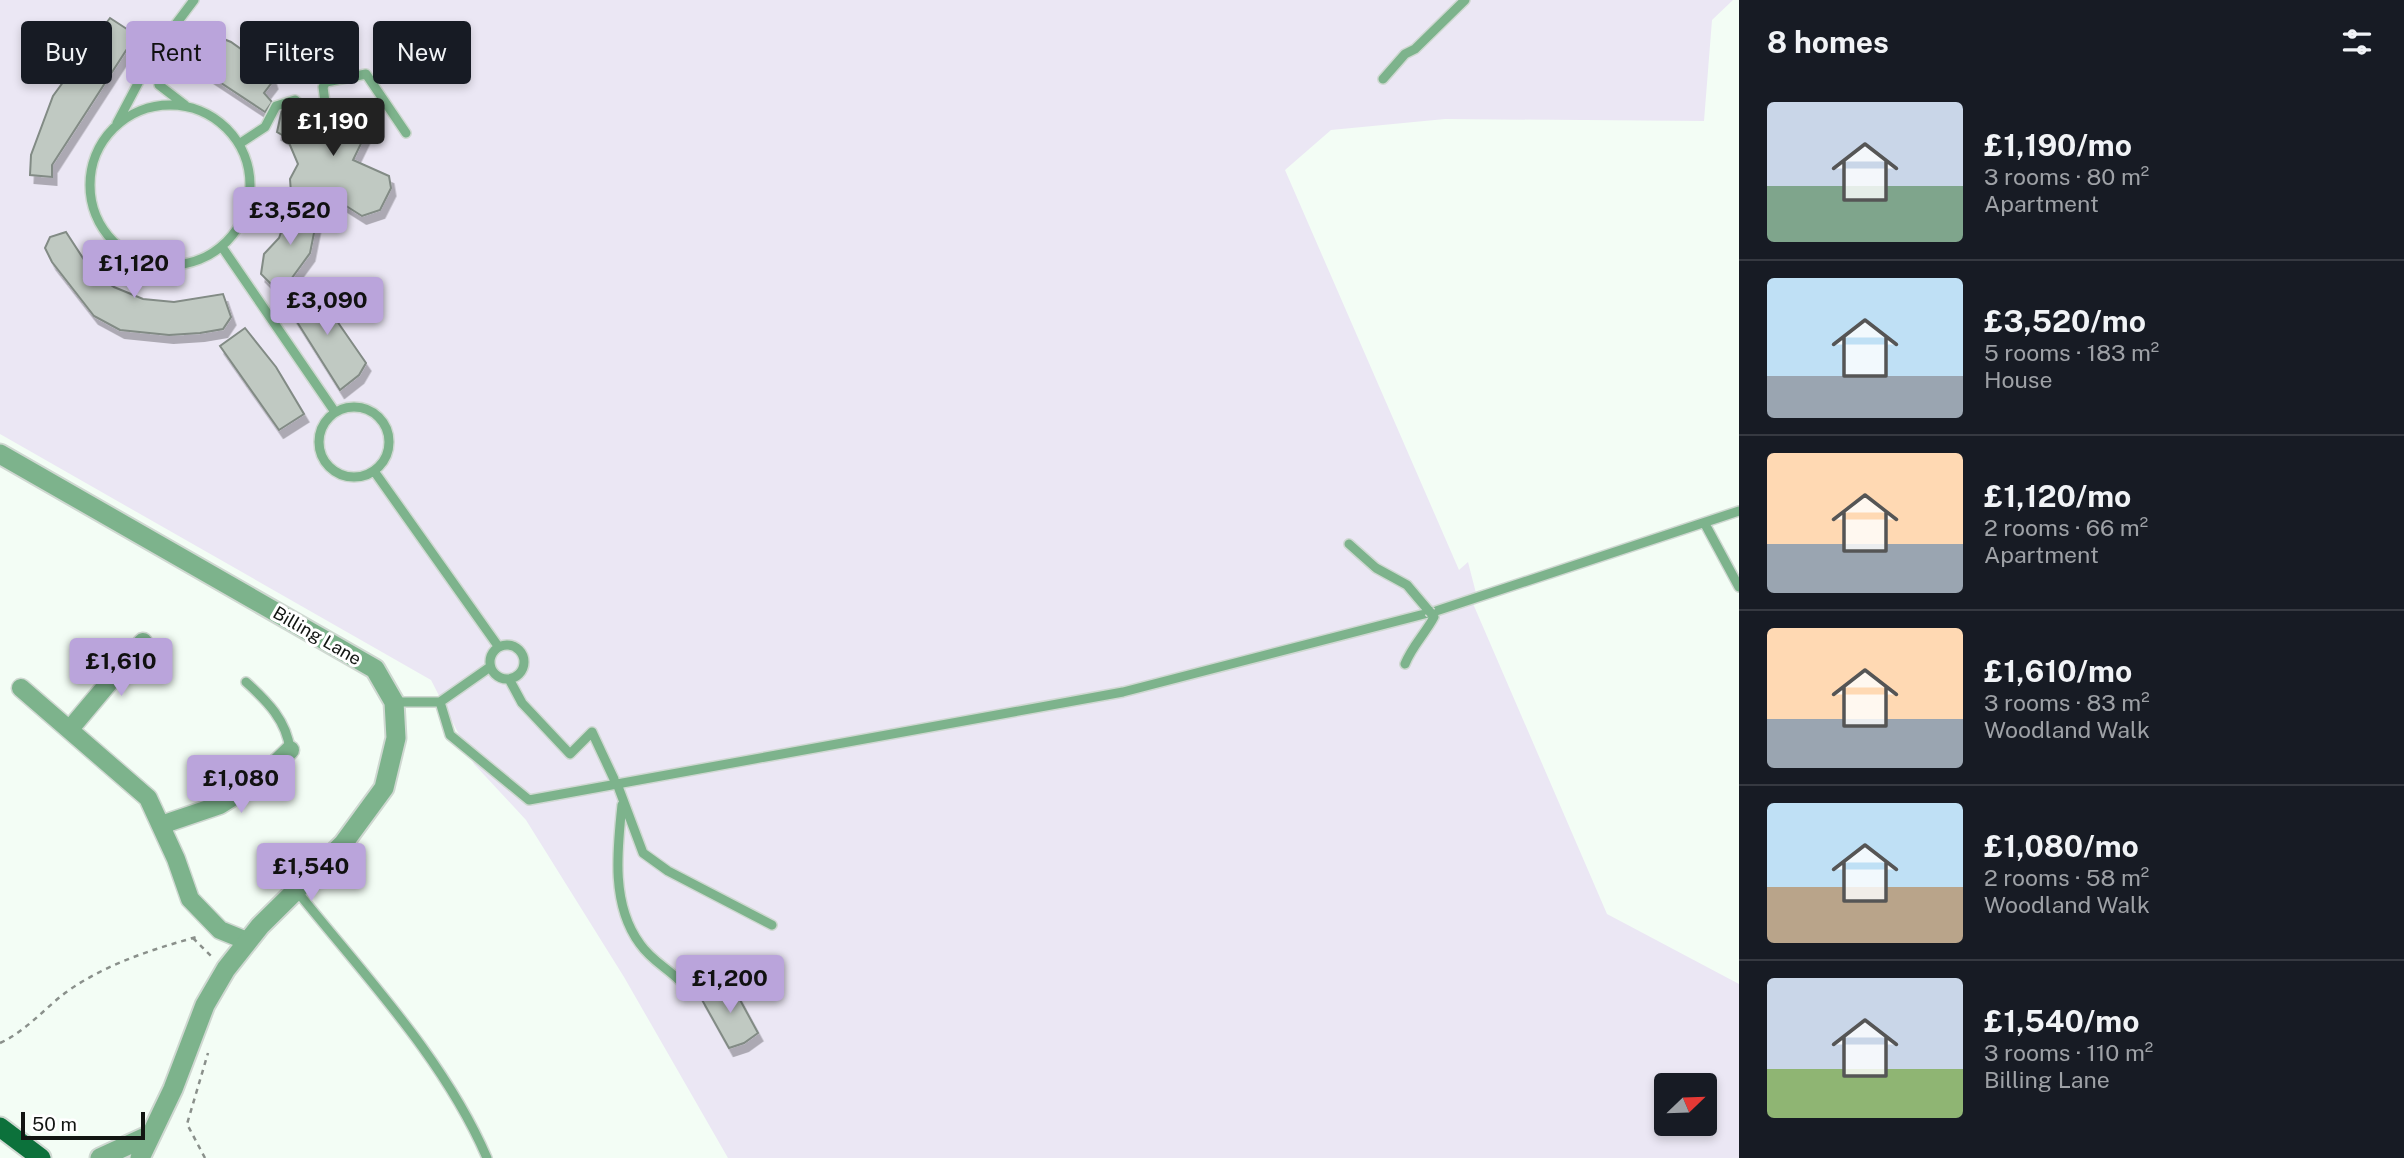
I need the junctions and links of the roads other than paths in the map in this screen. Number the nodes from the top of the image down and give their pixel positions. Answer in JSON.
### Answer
{"nodes":[{"id":1,"x":194,"y":0,"type":"edge"},
{"id":2,"x":1465,"y":0,"type":"edge"},
{"id":3,"x":178,"y":21,"type":"edge"},
{"id":4,"x":1383,"y":79,"type":"dead end"},
{"id":5,"x":138,"y":84,"type":"edge"},
{"id":6,"x":159,"y":84,"type":"edge"},
{"id":7,"x":185,"y":105,"type":"junction"},
{"id":8,"x":117,"y":124,"type":"junction"},
{"id":9,"x":406,"y":133,"type":"dead end"},
{"id":10,"x":239,"y":144,"type":"junction"},
{"id":11,"x":222,"y":247,"type":"junction"},
{"id":12,"x":335,"y":412,"type":"junction"},
{"id":13,"x":0,"y":454,"type":"edge"},
{"id":14,"x":374,"y":471,"type":"junction"},
{"id":15,"x":1739,"y":511,"type":"edge"},
{"id":16,"x":1705,"y":524,"type":"junction"},
{"id":17,"x":1349,"y":544,"type":"dead end"},
{"id":18,"x":1739,"y":587,"type":"edge"},
{"id":19,"x":144,"y":642,"type":"dead end"},
{"id":20,"x":498,"y":646,"type":"junction"},
{"id":21,"x":1405,"y":664,"type":"dead end"},
{"id":22,"x":490,"y":667,"type":"junction"},
{"id":23,"x":509,"y":679,"type":"junction"},
{"id":24,"x":246,"y":682,"type":"dead end"},
{"id":25,"x":21,"y":688,"type":"dead end"},
{"id":26,"x":394,"y":702,"type":"junction"},
{"id":27,"x":440,"y":702,"type":"junction"},
{"id":28,"x":70,"y":729,"type":"junction"},
{"id":29,"x":290,"y":750,"type":"joint"},
{"id":30,"x":614,"y":779,"type":"dead end"},
{"id":31,"x":618,"y":789,"type":"dead end"},
{"id":32,"x":623,"y":800,"type":"junction"},
{"id":33,"x":160,"y":825,"type":"junction"},
{"id":34,"x":296,"y":890,"type":"junction"},
{"id":35,"x":772,"y":925,"type":"dead end"},
{"id":36,"x":247,"y":942,"type":"junction"},
{"id":37,"x":680,"y":981,"type":"dead end"},
{"id":38,"x":0,"y":1127,"type":"edge"},
{"id":39,"x":148,"y":1136,"type":"junction"},
{"id":40,"x":41,"y":1158,"type":"edge"},
{"id":41,"x":100,"y":1158,"type":"edge"},
{"id":42,"x":140,"y":1158,"type":"edge"},
{"id":43,"x":487,"y":1158,"type":"edge"}],
"edges":[{"from":1,"to":3,"type":"lane"},
{"from":2,"to":4,"type":"lane"},
{"from":5,"to":8,"type":"lane"},
{"from":6,"to":7,"type":"lane"},
{"from":7,"to":8,"type":"lane"},
{"from":7,"to":10,"type":"lane"},
{"from":8,"to":11,"type":"lane"},
{"from":9,"to":10,"type":"lane"},
{"from":10,"to":11,"type":"lane"},
{"from":11,"to":12,"type":"lane"},
{"from":12,"to":14,"type":"lane"},
{"from":12,"to":14,"type":"lane"},
{"from":13,"to":26,"type":"street","name":"Billing Lane"},
{"from":14,"to":20,"type":"lane"},
{"from":15,"to":16,"type":"lane"},
{"from":16,"to":18,"type":"lane"},
{"from":16,"to":27,"type":"lane"},
{"from":17,"to":21,"type":"lane"},
{"from":19,"to":28,"type":"street"},
{"from":20,"to":22,"type":"lane"},
{"from":20,"to":23,"type":"lane"},
{"from":22,"to":23,"type":"lane"},
{"from":22,"to":27,"type":"lane"},
{"from":23,"to":30,"type":"lane"},
{"from":24,"to":29,"type":"lane"},
{"from":25,"to":28,"type":"street"},
{"from":26,"to":27,"type":"lane"},
{"from":26,"to":34,"type":"street","name":"Billing Lane"},
{"from":28,"to":33,"type":"street"},
{"from":29,"to":33,"type":"street"},
{"from":31,"to":32,"type":"lane"},
{"from":32,"to":35,"type":"lane"},
{"from":32,"to":37,"type":"lane"},
{"from":33,"to":36,"type":"street"},
{"from":34,"to":36,"type":"street","name":"Billing Lane"},
{"from":34,"to":43,"type":"lane"},
{"from":36,"to":39,"type":"street","name":"Billing Lane"},
{"from":38,"to":40,"type":"main road"},
{"from":39,"to":41,"type":"street"},
{"from":39,"to":42,"type":"street","name":"Billing Lane"}]}
